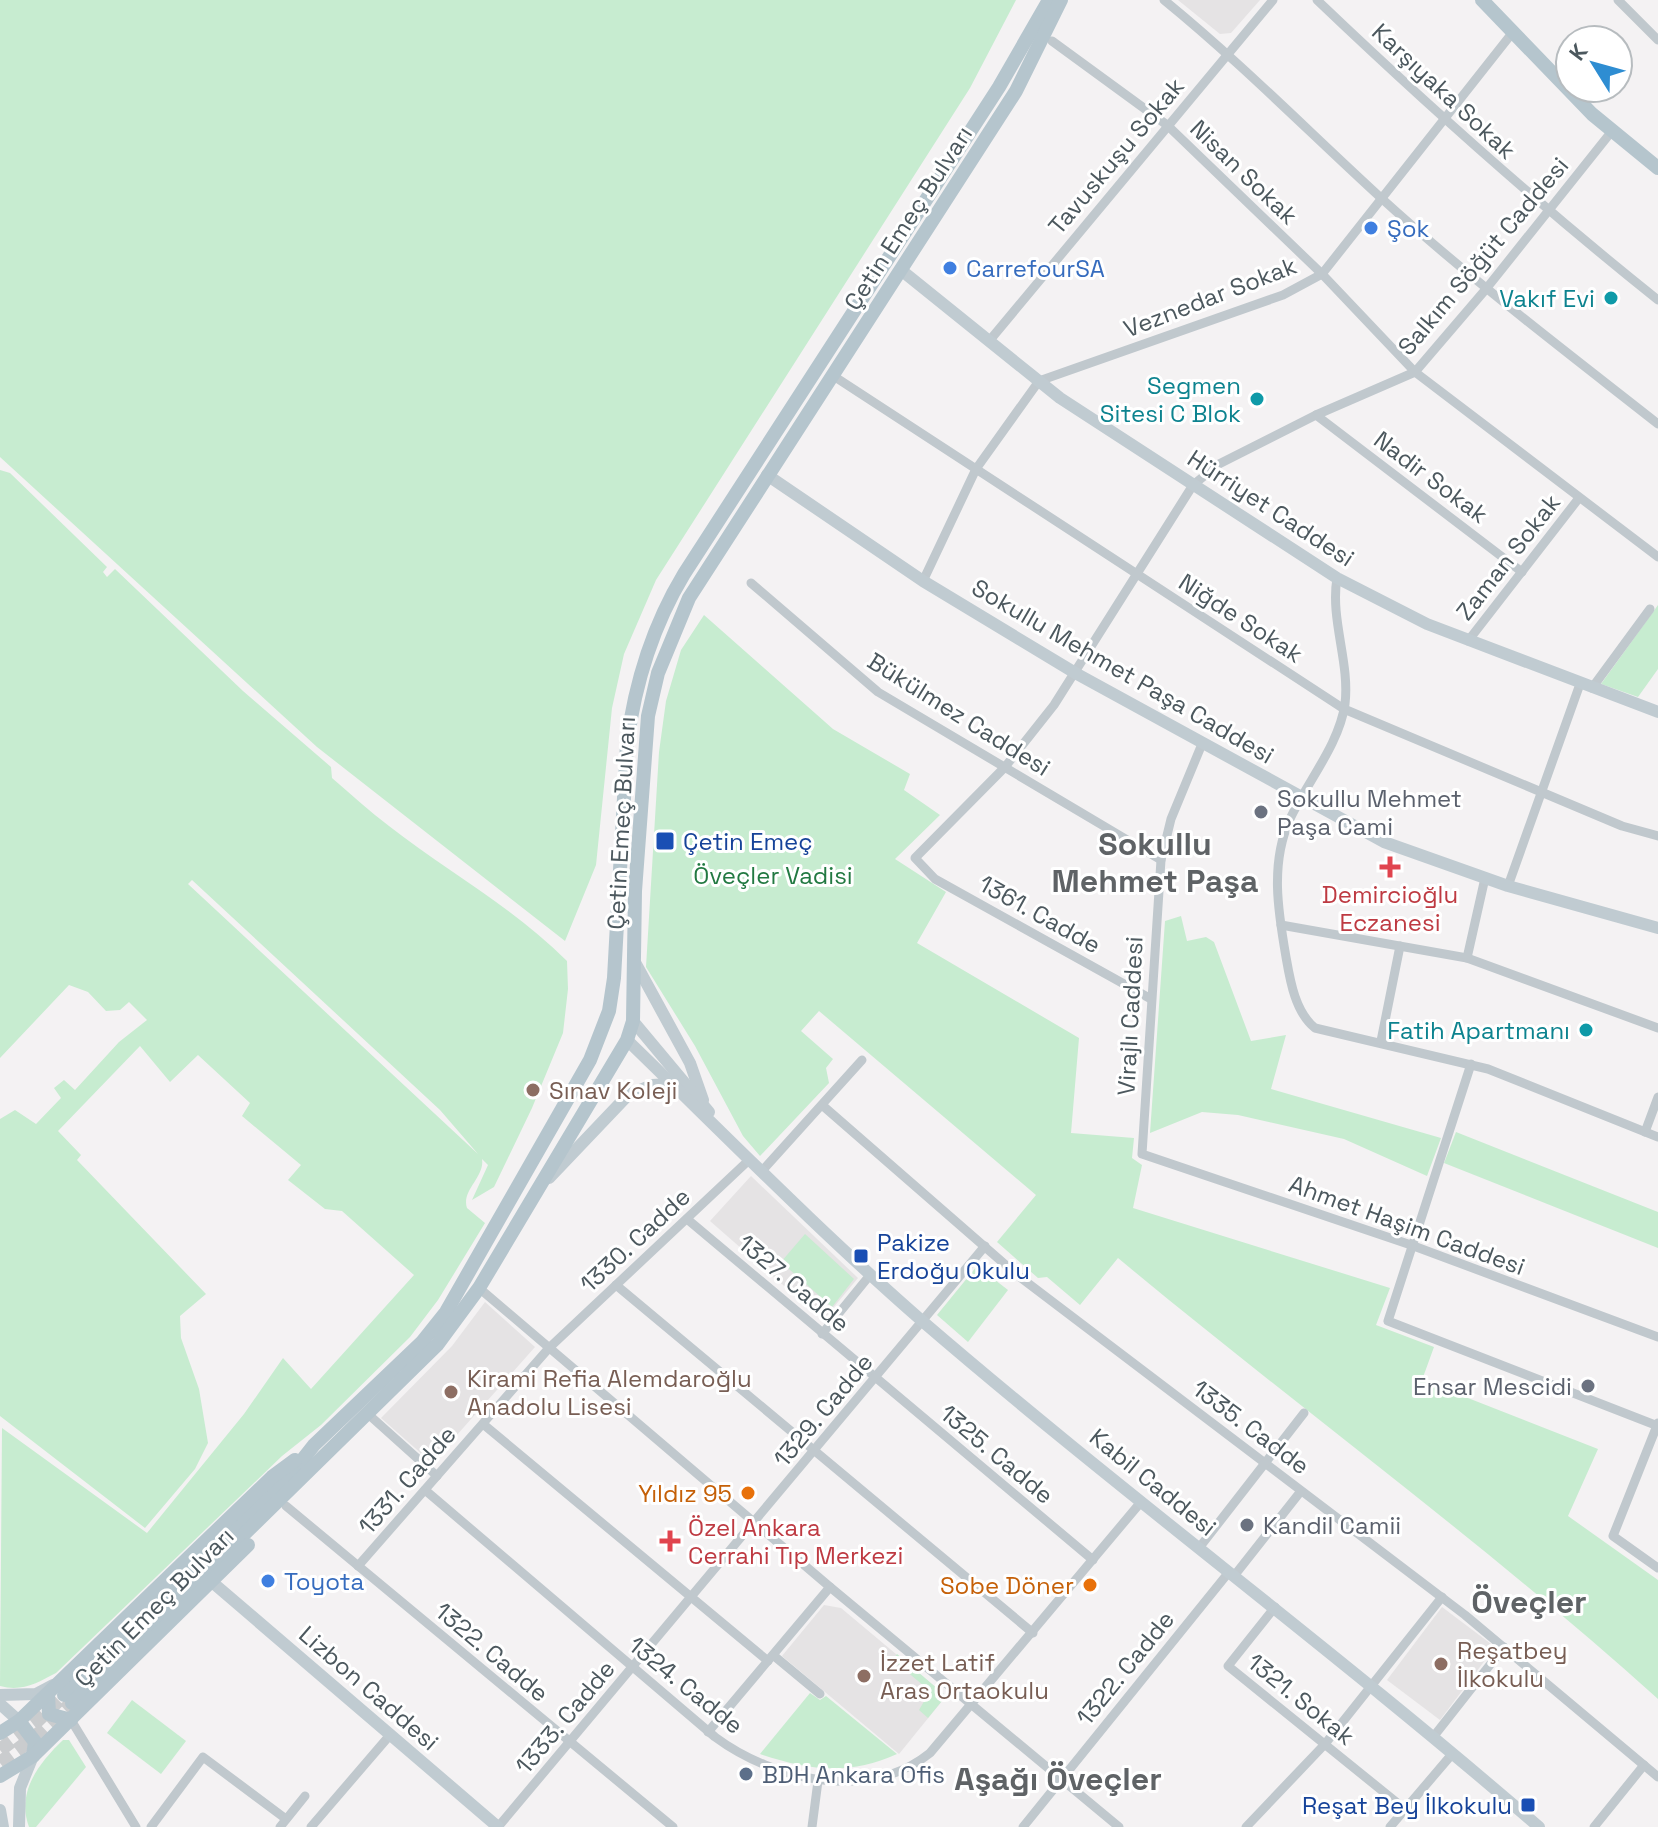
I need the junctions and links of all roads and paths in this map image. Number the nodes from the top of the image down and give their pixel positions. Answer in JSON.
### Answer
{"nodes":[{"id":1,"x":1040,"y":0,"type":"edge"},
{"id":2,"x":1049,"y":0,"type":"edge"},
{"id":3,"x":1061,"y":0,"type":"edge"},
{"id":4,"x":1071,"y":0,"type":"edge"},
{"id":5,"x":1164,"y":0,"type":"edge"},
{"id":6,"x":1273,"y":0,"type":"edge"},
{"id":7,"x":1317,"y":0,"type":"edge"},
{"id":8,"x":1482,"y":0,"type":"edge"},
{"id":9,"x":1618,"y":0,"type":"edge"},
{"id":10,"x":1513,"y":32,"type":"junction"},
{"id":11,"x":1658,"y":40,"type":"edge"},
{"id":12,"x":1052,"y":41,"type":"junction"},
{"id":13,"x":1229,"y":53,"type":"junction"},
{"id":14,"x":1036,"y":56,"type":"junction"},
{"id":15,"x":1018,"y":58,"type":"junction"},
{"id":16,"x":1442,"y":119,"type":"junction"},
{"id":17,"x":1167,"y":125,"type":"junction"},
{"id":18,"x":1612,"y":131,"type":"junction"},
{"id":19,"x":1658,"y":168,"type":"edge"},
{"id":20,"x":1380,"y":197,"type":"junction"},
{"id":21,"x":1548,"y":212,"type":"junction"},
{"id":22,"x":901,"y":270,"type":"junction"},
{"id":23,"x":1322,"y":274,"type":"junction"},
{"id":24,"x":1486,"y":289,"type":"junction"},
{"id":25,"x":1658,"y":300,"type":"edge"},
{"id":26,"x":990,"y":340,"type":"junction"},
{"id":27,"x":1415,"y":372,"type":"junction"},
{"id":28,"x":832,"y":375,"type":"junction"},
{"id":29,"x":1039,"y":381,"type":"junction"},
{"id":30,"x":1316,"y":415,"type":"junction"},
{"id":31,"x":1658,"y":424,"type":"edge"},
{"id":32,"x":754,"y":466,"type":"junction"},
{"id":33,"x":976,"y":469,"type":"junction"},
{"id":34,"x":767,"y":475,"type":"junction"},
{"id":35,"x":1193,"y":485,"type":"junction"},
{"id":36,"x":1579,"y":498,"type":"junction"},
{"id":37,"x":1658,"y":557,"type":"edge"},
{"id":38,"x":1522,"y":572,"type":"junction"},
{"id":39,"x":1136,"y":574,"type":"junction"},
{"id":40,"x":1337,"y":578,"type":"junction"},
{"id":41,"x":923,"y":581,"type":"junction"},
{"id":42,"x":751,"y":583,"type":"dead end"},
{"id":43,"x":1650,"y":609,"type":"dead end"},
{"id":44,"x":1468,"y":641,"type":"junction"},
{"id":45,"x":1077,"y":674,"type":"junction"},
{"id":46,"x":1586,"y":686,"type":"junction"},
{"id":47,"x":1344,"y":709,"type":"junction"},
{"id":48,"x":1658,"y":712,"type":"edge"},
{"id":49,"x":1202,"y":744,"type":"junction"},
{"id":50,"x":1005,"y":767,"type":"junction"},
{"id":51,"x":1539,"y":792,"type":"junction"},
{"id":52,"x":1301,"y":798,"type":"junction"},
{"id":53,"x":1658,"y":836,"type":"edge"},
{"id":54,"x":915,"y":858,"type":"joint"},
{"id":55,"x":1161,"y":860,"type":"junction"},
{"id":56,"x":1485,"y":878,"type":"junction"},
{"id":57,"x":1508,"y":886,"type":"junction"},
{"id":58,"x":1281,"y":925,"type":"junction"},
{"id":59,"x":1658,"y":928,"type":"edge"},
{"id":60,"x":1400,"y":946,"type":"junction"},
{"id":61,"x":1467,"y":958,"type":"junction"},
{"id":62,"x":636,"y":964,"type":"junction"},
{"id":63,"x":1151,"y":999,"type":"junction"},
{"id":64,"x":609,"y":1011,"type":"junction"},
{"id":65,"x":633,"y":1021,"type":"junction"},
{"id":66,"x":1658,"y":1028,"type":"edge"},
{"id":67,"x":603,"y":1031,"type":"junction"},
{"id":68,"x":627,"y":1040,"type":"junction"},
{"id":69,"x":1381,"y":1041,"type":"junction"},
{"id":70,"x":862,"y":1060,"type":"dead end"},
{"id":71,"x":1471,"y":1064,"type":"junction"},
{"id":72,"x":671,"y":1084,"type":"junction"},
{"id":73,"x":1658,"y":1097,"type":"edge"},
{"id":74,"x":822,"y":1105,"type":"junction"},
{"id":75,"x":705,"y":1107,"type":"junction"},
{"id":76,"x":1645,"y":1132,"type":"junction"},
{"id":77,"x":1658,"y":1137,"type":"edge"},
{"id":78,"x":1142,"y":1154,"type":"joint"},
{"id":79,"x":749,"y":1160,"type":"junction"},
{"id":80,"x":761,"y":1172,"type":"junction"},
{"id":81,"x":538,"y":1189,"type":"junction"},
{"id":82,"x":687,"y":1219,"type":"junction"},
{"id":83,"x":1411,"y":1245,"type":"junction"},
{"id":84,"x":985,"y":1246,"type":"junction"},
{"id":85,"x":870,"y":1275,"type":"junction"},
{"id":86,"x":616,"y":1285,"type":"junction"},
{"id":87,"x":479,"y":1288,"type":"junction"},
{"id":88,"x":923,"y":1321,"type":"junction"},
{"id":89,"x":822,"y":1334,"type":"junction"},
{"id":90,"x":1658,"y":1337,"type":"edge"},
{"id":91,"x":549,"y":1348,"type":"junction"},
{"id":92,"x":875,"y":1379,"type":"junction"},
{"id":93,"x":1304,"y":1413,"type":"dead end"},
{"id":94,"x":368,"y":1414,"type":"junction"},
{"id":95,"x":483,"y":1424,"type":"junction"},
{"id":96,"x":1658,"y":1425,"type":"edge"},
{"id":97,"x":320,"y":1450,"type":"junction"},
{"id":98,"x":816,"y":1450,"type":"junction"},
{"id":99,"x":1265,"y":1463,"type":"junction"},
{"id":100,"x":437,"y":1476,"type":"junction"},
{"id":101,"x":425,"y":1490,"type":"junction"},
{"id":102,"x":1301,"y":1491,"type":"junction"},
{"id":103,"x":1141,"y":1502,"type":"junction"},
{"id":104,"x":286,"y":1506,"type":"junction"},
{"id":105,"x":755,"y":1524,"type":"junction"},
{"id":106,"x":1199,"y":1548,"type":"junction"},
{"id":107,"x":1093,"y":1560,"type":"junction"},
{"id":108,"x":358,"y":1566,"type":"junction"},
{"id":109,"x":1658,"y":1568,"type":"edge"},
{"id":110,"x":1232,"y":1574,"type":"junction"},
{"id":111,"x":212,"y":1582,"type":"junction"},
{"id":112,"x":830,"y":1587,"type":"junction"},
{"id":113,"x":1442,"y":1597,"type":"junction"},
{"id":114,"x":692,"y":1599,"type":"junction"},
{"id":115,"x":1275,"y":1607,"type":"junction"},
{"id":116,"x":1033,"y":1633,"type":"junction"},
{"id":117,"x":1504,"y":1647,"type":"junction"},
{"id":118,"x":770,"y":1658,"type":"junction"},
{"id":119,"x":632,"y":1669,"type":"junction"},
{"id":120,"x":1374,"y":1686,"type":"junction"},
{"id":121,"x":65,"y":1693,"type":"junction"},
{"id":122,"x":48,"y":1694,"type":"junction"},
{"id":123,"x":820,"y":1694,"type":"dead end"},
{"id":124,"x":0,"y":1695,"type":"edge"},
{"id":125,"x":0,"y":1704,"type":"edge"},
{"id":126,"x":973,"y":1705,"type":"junction"},
{"id":127,"x":71,"y":1720,"type":"junction"},
{"id":128,"x":19,"y":1721,"type":"junction"},
{"id":129,"x":708,"y":1732,"type":"junction"},
{"id":130,"x":0,"y":1733,"type":"edge"},
{"id":131,"x":390,"y":1735,"type":"junction"},
{"id":132,"x":1434,"y":1736,"type":"junction"},
{"id":133,"x":570,"y":1742,"type":"junction"},
{"id":134,"x":1325,"y":1744,"type":"junction"},
{"id":135,"x":1453,"y":1753,"type":"junction"},
{"id":136,"x":33,"y":1756,"type":"junction"},
{"id":137,"x":1644,"y":1765,"type":"junction"},
{"id":138,"x":0,"y":1775,"type":"edge"},
{"id":139,"x":1658,"y":1777,"type":"edge"},
{"id":140,"x":1062,"y":1779,"type":"junction"},
{"id":141,"x":818,"y":1781,"type":"junction"},
{"id":142,"x":305,"y":1796,"type":"dead end"},
{"id":143,"x":0,"y":1810,"type":"edge"},
{"id":144,"x":1406,"y":1810,"type":"junction"},
{"id":145,"x":0,"y":1819,"type":"edge"},
{"id":146,"x":283,"y":1823,"type":"edge"},
{"id":147,"x":155,"y":1824,"type":"edge"},
{"id":148,"x":3,"y":1827,"type":"edge"},
{"id":149,"x":19,"y":1827,"type":"edge"},
{"id":150,"x":136,"y":1827,"type":"edge"},
{"id":151,"x":311,"y":1827,"type":"edge"},
{"id":152,"x":498,"y":1827,"type":"edge"},
{"id":153,"x":673,"y":1827,"type":"edge"},
{"id":154,"x":812,"y":1827,"type":"edge"},
{"id":155,"x":1023,"y":1827,"type":"edge"},
{"id":156,"x":1119,"y":1827,"type":"edge"},
{"id":157,"x":1246,"y":1827,"type":"edge"},
{"id":158,"x":1390,"y":1827,"type":"edge"},
{"id":159,"x":1539,"y":1827,"type":"edge"},
{"id":160,"x":1594,"y":1827,"type":"edge"}],
"edges":[{"from":1,"to":15,"type":"main road","name":"Çetin Emeç Bulvarı"},
{"from":2,"to":15,"type":"main road","name":"Çetin Emeç Bulvarı"},
{"from":3,"to":14,"type":"main road","name":"Çetin Emeç Bulvarı"},
{"from":4,"to":12,"type":"main road","name":"Çetin Emeç Bulvarı"},
{"from":5,"to":13,"type":"street"},
{"from":6,"to":13,"type":"street","name":"Tavuskuşu Sokak"},
{"from":7,"to":16,"type":"street","name":"Karşıyaka Sokak"},
{"from":8,"to":10,"type":"main road"},
{"from":9,"to":11,"type":"street"},
{"from":10,"to":16,"type":"street","name":"Veznedar Sokak"},
{"from":10,"to":18,"type":"main road"},
{"from":12,"to":14,"type":"main road","name":"Çetin Emeç Bulvarı"},
{"from":12,"to":17,"type":"street","name":"Nisan Sokak"},
{"from":13,"to":17,"type":"street","name":"Tavuskuşu Sokak"},
{"from":13,"to":20,"type":"street"},
{"from":14,"to":22,"type":"main road","name":"Çetin Emeç Bulvarı"},
{"from":15,"to":32,"type":"main road","name":"Çetin Emeç Bulvarı"},
{"from":16,"to":20,"type":"street","name":"Veznedar Sokak"},
{"from":16,"to":21,"type":"street","name":"Karşıyaka Sokak"},
{"from":17,"to":23,"type":"street","name":"Nisan Sokak"},
{"from":17,"to":26,"type":"street","name":"Tavuskuşu Sokak"},
{"from":18,"to":19,"type":"main road"},
{"from":18,"to":21,"type":"street","name":"Salkım Söğüt Caddesi"},
{"from":20,"to":23,"type":"street","name":"Veznedar Sokak"},
{"from":20,"to":24,"type":"street"},
{"from":21,"to":24,"type":"street","name":"Salkım Söğüt Caddesi"},
{"from":21,"to":25,"type":"street","name":"Karşıyaka Sokak"},
{"from":22,"to":26,"type":"main road","name":"Hürriyet Caddesi"},
{"from":22,"to":28,"type":"main road","name":"Çetin Emeç Bulvarı"},
{"from":23,"to":27,"type":"street","name":"Nisan Sokak"},
{"from":23,"to":29,"type":"street","name":"Veznedar Sokak"},
{"from":24,"to":27,"type":"street","name":"Salkım Söğüt Caddesi"},
{"from":24,"to":31,"type":"street"},
{"from":26,"to":29,"type":"main road","name":"Hürriyet Caddesi"},
{"from":27,"to":30,"type":"street","name":"Salkım Söğüt Caddesi"},
{"from":27,"to":36,"type":"street","name":"Nisan Sokak"},
{"from":28,"to":33,"type":"street","name":"Niğde Sokak"},
{"from":28,"to":34,"type":"main road","name":"Çetin Emeç Bulvarı"},
{"from":29,"to":33,"type":"street"},
{"from":29,"to":35,"type":"main road","name":"Hürriyet Caddesi"},
{"from":30,"to":35,"type":"street","name":"Salkım Söğüt Caddesi"},
{"from":30,"to":38,"type":"street","name":"Nadir Sokak"},
{"from":32,"to":34,"type":"main road"},
{"from":32,"to":64,"type":"main road","name":"Çetin Emeç Bulvarı"},
{"from":33,"to":39,"type":"street","name":"Niğde Sokak"},
{"from":33,"to":41,"type":"street"},
{"from":34,"to":41,"type":"main road","name":"Sokullu Mehmet Paşa Caddesi"},
{"from":34,"to":62,"type":"main road","name":"Çetin Emeç Bulvarı"},
{"from":35,"to":39,"type":"street","name":"Salkım Söğüt Caddesi"},
{"from":35,"to":40,"type":"main road","name":"Hürriyet Caddesi"},
{"from":36,"to":37,"type":"street","name":"Nisan Sokak"},
{"from":36,"to":38,"type":"street","name":"Zaman Sokak"},
{"from":38,"to":44,"type":"street","name":"Zaman Sokak"},
{"from":39,"to":45,"type":"street","name":"Salkım Söğüt Caddesi"},
{"from":39,"to":47,"type":"street","name":"Niğde Sokak"},
{"from":40,"to":44,"type":"main road","name":"Hürriyet Caddesi"},
{"from":40,"to":47,"type":"street"},
{"from":41,"to":45,"type":"main road","name":"Sokullu Mehmet Paşa Caddesi"},
{"from":42,"to":50,"type":"street","name":"Bükülmez Caddesi"},
{"from":43,"to":46,"type":"street"},
{"from":44,"to":46,"type":"main road","name":"Hürriyet Caddesi"},
{"from":45,"to":49,"type":"main road","name":"Sokullu Mehmet Paşa Caddesi"},
{"from":45,"to":50,"type":"street","name":"Salkım Söğüt Caddesi"},
{"from":46,"to":48,"type":"main road","name":"Hürriyet Caddesi"},
{"from":46,"to":51,"type":"street"},
{"from":47,"to":51,"type":"street","name":"Niğde Sokak"},
{"from":47,"to":52,"type":"street"},
{"from":49,"to":52,"type":"main road","name":"Sokullu Mehmet Paşa Caddesi"},
{"from":49,"to":55,"type":"street","name":"Virajlı Caddesi"},
{"from":50,"to":54,"type":"street","name":"Salkım Söğüt Caddesi"},
{"from":50,"to":55,"type":"street","name":"Bükülmez Caddesi"},
{"from":51,"to":53,"type":"street","name":"Niğde Sokak"},
{"from":51,"to":57,"type":"street"},
{"from":52,"to":56,"type":"main road","name":"Sokullu Mehmet Paşa Caddesi"},
{"from":52,"to":58,"type":"street"},
{"from":54,"to":63,"type":"street","name":"1361. Cadde"},
{"from":55,"to":63,"type":"street","name":"Virajlı Caddesi"},
{"from":56,"to":57,"type":"main road","name":"Sokullu Mehmet Paşa Caddesi"},
{"from":56,"to":61,"type":"street"},
{"from":57,"to":59,"type":"main road","name":"Sokullu Mehmet Paşa Caddesi"},
{"from":58,"to":60,"type":"street"},
{"from":58,"to":69,"type":"street"},
{"from":60,"to":61,"type":"street"},
{"from":60,"to":69,"type":"street"},
{"from":61,"to":66,"type":"street"},
{"from":62,"to":65,"type":"main road","name":"Çetin Emeç Bulvarı"},
{"from":62,"to":75,"type":"main road"},
{"from":63,"to":78,"type":"street","name":"Virajlı Caddesi"},
{"from":64,"to":65,"type":"main road"},
{"from":64,"to":67,"type":"main road","name":"Çetin Emeç Bulvarı"},
{"from":65,"to":68,"type":"main road","name":"Çetin Emeç Bulvarı"},
{"from":65,"to":75,"type":"main road","name":"Kabil Caddesi"},
{"from":67,"to":68,"type":"main road"},
{"from":67,"to":97,"type":"main road","name":"Çetin Emeç Bulvarı"},
{"from":68,"to":72,"type":"main road","name":"Kabil Caddesi"},
{"from":68,"to":81,"type":"main road","name":"Çetin Emeç Bulvarı"},
{"from":69,"to":71,"type":"street"},
{"from":70,"to":74,"type":"street"},
{"from":71,"to":76,"type":"street"},
{"from":71,"to":83,"type":"street"},
{"from":72,"to":79,"type":"main road","name":"Kabil Caddesi"},
{"from":72,"to":81,"type":"main road"},
{"from":73,"to":76,"type":"street"},
{"from":74,"to":80,"type":"street"},
{"from":74,"to":84,"type":"street","name":"1335. Cadde"},
{"from":75,"to":79,"type":"main road","name":"Kabil Caddesi"},
{"from":76,"to":77,"type":"street"},
{"from":78,"to":83,"type":"street","name":"Ahmet Haşim Caddesi"},
{"from":79,"to":80,"type":"main road","name":"Kabil Caddesi"},
{"from":79,"to":82,"type":"street","name":"1330. Cadde"},
{"from":80,"to":85,"type":"main road","name":"Kabil Caddesi"},
{"from":81,"to":87,"type":"main road","name":"Çetin Emeç Bulvarı"},
{"from":82,"to":86,"type":"street","name":"1330. Cadde"},
{"from":82,"to":89,"type":"street","name":"1327. Cadde"},
{"from":83,"to":90,"type":"street","name":"Ahmet Haşim Caddesi"},
{"from":83,"to":96,"type":"street"},
{"from":84,"to":88,"type":"street","name":"1329. Cadde"},
{"from":84,"to":99,"type":"street","name":"1335. Cadde"},
{"from":85,"to":88,"type":"main road","name":"Kabil Caddesi"},
{"from":85,"to":89,"type":"street"},
{"from":86,"to":91,"type":"street","name":"1330. Cadde"},
{"from":86,"to":98,"type":"street"},
{"from":87,"to":91,"type":"street"},
{"from":87,"to":94,"type":"main road","name":"Çetin Emeç Bulvarı"},
{"from":88,"to":92,"type":"street","name":"1329. Cadde"},
{"from":88,"to":103,"type":"main road","name":"Kabil Caddesi"},
{"from":89,"to":92,"type":"street","name":"1327. Cadde"},
{"from":91,"to":95,"type":"street","name":"1331. Cadde"},
{"from":91,"to":105,"type":"street"},
{"from":92,"to":98,"type":"street","name":"1329. Cadde"},
{"from":92,"to":107,"type":"street","name":"1325. Cadde"},
{"from":93,"to":99,"type":"street"},
{"from":94,"to":97,"type":"main road","name":"Çetin Emeç Bulvarı"},
{"from":94,"to":100,"type":"street"},
{"from":95,"to":100,"type":"street","name":"1331. Cadde"},
{"from":95,"to":114,"type":"street"},
{"from":96,"to":109,"type":"street"},
{"from":97,"to":104,"type":"main road","name":"Çetin Emeç Bulvarı"},
{"from":97,"to":121,"type":"main road","name":"Çetin Emeç Bulvarı"},
{"from":98,"to":105,"type":"street","name":"1329. Cadde"},
{"from":98,"to":116,"type":"street"},
{"from":99,"to":102,"type":"street","name":"1335. Cadde"},
{"from":99,"to":106,"type":"street"},
{"from":100,"to":101,"type":"street","name":"1331. Cadde"},
{"from":101,"to":108,"type":"street","name":"1331. Cadde"},
{"from":101,"to":119,"type":"street","name":"1324. Cadde"},
{"from":102,"to":110,"type":"street","name":"1322. Cadde"},
{"from":102,"to":113,"type":"street","name":"1335. Cadde"},
{"from":103,"to":106,"type":"main road","name":"Kabil Caddesi"},
{"from":103,"to":107,"type":"street","name":"1324. Cadde"},
{"from":104,"to":108,"type":"street","name":"1322. Cadde"},
{"from":104,"to":111,"type":"main road","name":"Çetin Emeç Bulvarı"},
{"from":105,"to":112,"type":"street"},
{"from":105,"to":114,"type":"street","name":"1333. Cadde"},
{"from":106,"to":110,"type":"main road","name":"Kabil Caddesi"},
{"from":107,"to":116,"type":"street","name":"1324. Cadde"},
{"from":108,"to":133,"type":"street","name":"1322. Cadde"},
{"from":110,"to":115,"type":"main road","name":"Kabil Caddesi"},
{"from":110,"to":140,"type":"street","name":"1322. Cadde"},
{"from":111,"to":127,"type":"main road","name":"Çetin Emeç Bulvarı"},
{"from":111,"to":131,"type":"main road","name":"Lizbon Caddesi"},
{"from":112,"to":118,"type":"street"},
{"from":112,"to":126,"type":"street"},
{"from":113,"to":117,"type":"street","name":"1335. Cadde"},
{"from":113,"to":120,"type":"street"},
{"from":114,"to":118,"type":"street"},
{"from":114,"to":119,"type":"street","name":"1333. Cadde"},
{"from":115,"to":120,"type":"main road","name":"Kabil Caddesi"},
{"from":115,"to":134,"type":"street","name":"1321. Sokak"},
{"from":116,"to":126,"type":"street","name":"1324. Cadde"},
{"from":117,"to":132,"type":"street"},
{"from":117,"to":137,"type":"street","name":"1335. Cadde"},
{"from":118,"to":123,"type":"street"},
{"from":118,"to":129,"type":"street"},
{"from":119,"to":129,"type":"street","name":"1324. Cadde"},
{"from":119,"to":133,"type":"street","name":"1333. Cadde"},
{"from":120,"to":132,"type":"main road","name":"Kabil Caddesi"},
{"from":120,"to":134,"type":"street"},
{"from":121,"to":122,"type":"main road","name":"Çetin Emeç Bulvarı"},
{"from":121,"to":124,"type":"main road"},
{"from":122,"to":127,"type":"main road"},
{"from":122,"to":128,"type":"main road","name":"Çetin Emeç Bulvarı"},
{"from":125,"to":128,"type":"main road"},
{"from":126,"to":140,"type":"street"},
{"from":126,"to":141,"type":"street","name":"1324. Cadde"},
{"from":127,"to":136,"type":"main road","name":"Çetin Emeç Bulvarı"},
{"from":127,"to":150,"type":"street"},
{"from":128,"to":130,"type":"main road","name":"Çetin Emeç Bulvarı"},
{"from":128,"to":136,"type":"main road"},
{"from":129,"to":141,"type":"street","name":"1324. Cadde"},
{"from":131,"to":151,"type":"street"},
{"from":131,"to":152,"type":"main road","name":"Lizbon Caddesi"},
{"from":132,"to":135,"type":"main road","name":"Kabil Caddesi"},
{"from":133,"to":152,"type":"street","name":"1333. Cadde"},
{"from":133,"to":153,"type":"street","name":"1322. Cadde"},
{"from":134,"to":144,"type":"street","name":"1321. Sokak"},
{"from":134,"to":157,"type":"street"},
{"from":135,"to":144,"type":"street"},
{"from":135,"to":159,"type":"main road","name":"Kabil Caddesi"},
{"from":136,"to":138,"type":"main road","name":"Çetin Emeç Bulvarı"},
{"from":136,"to":149,"type":"main road"},
{"from":137,"to":139,"type":"street","name":"1335. Cadde"},
{"from":137,"to":160,"type":"street"},
{"from":140,"to":155,"type":"street","name":"1322. Cadde"},
{"from":140,"to":156,"type":"street"},
{"from":141,"to":154,"type":"street"},
{"from":142,"to":146,"type":"street"},
{"from":143,"to":145,"type":"main road"},
{"from":144,"to":158,"type":"street"},
{"from":145,"to":148,"type":"main road"},
{"from":146,"to":147,"type":"street"}]}
